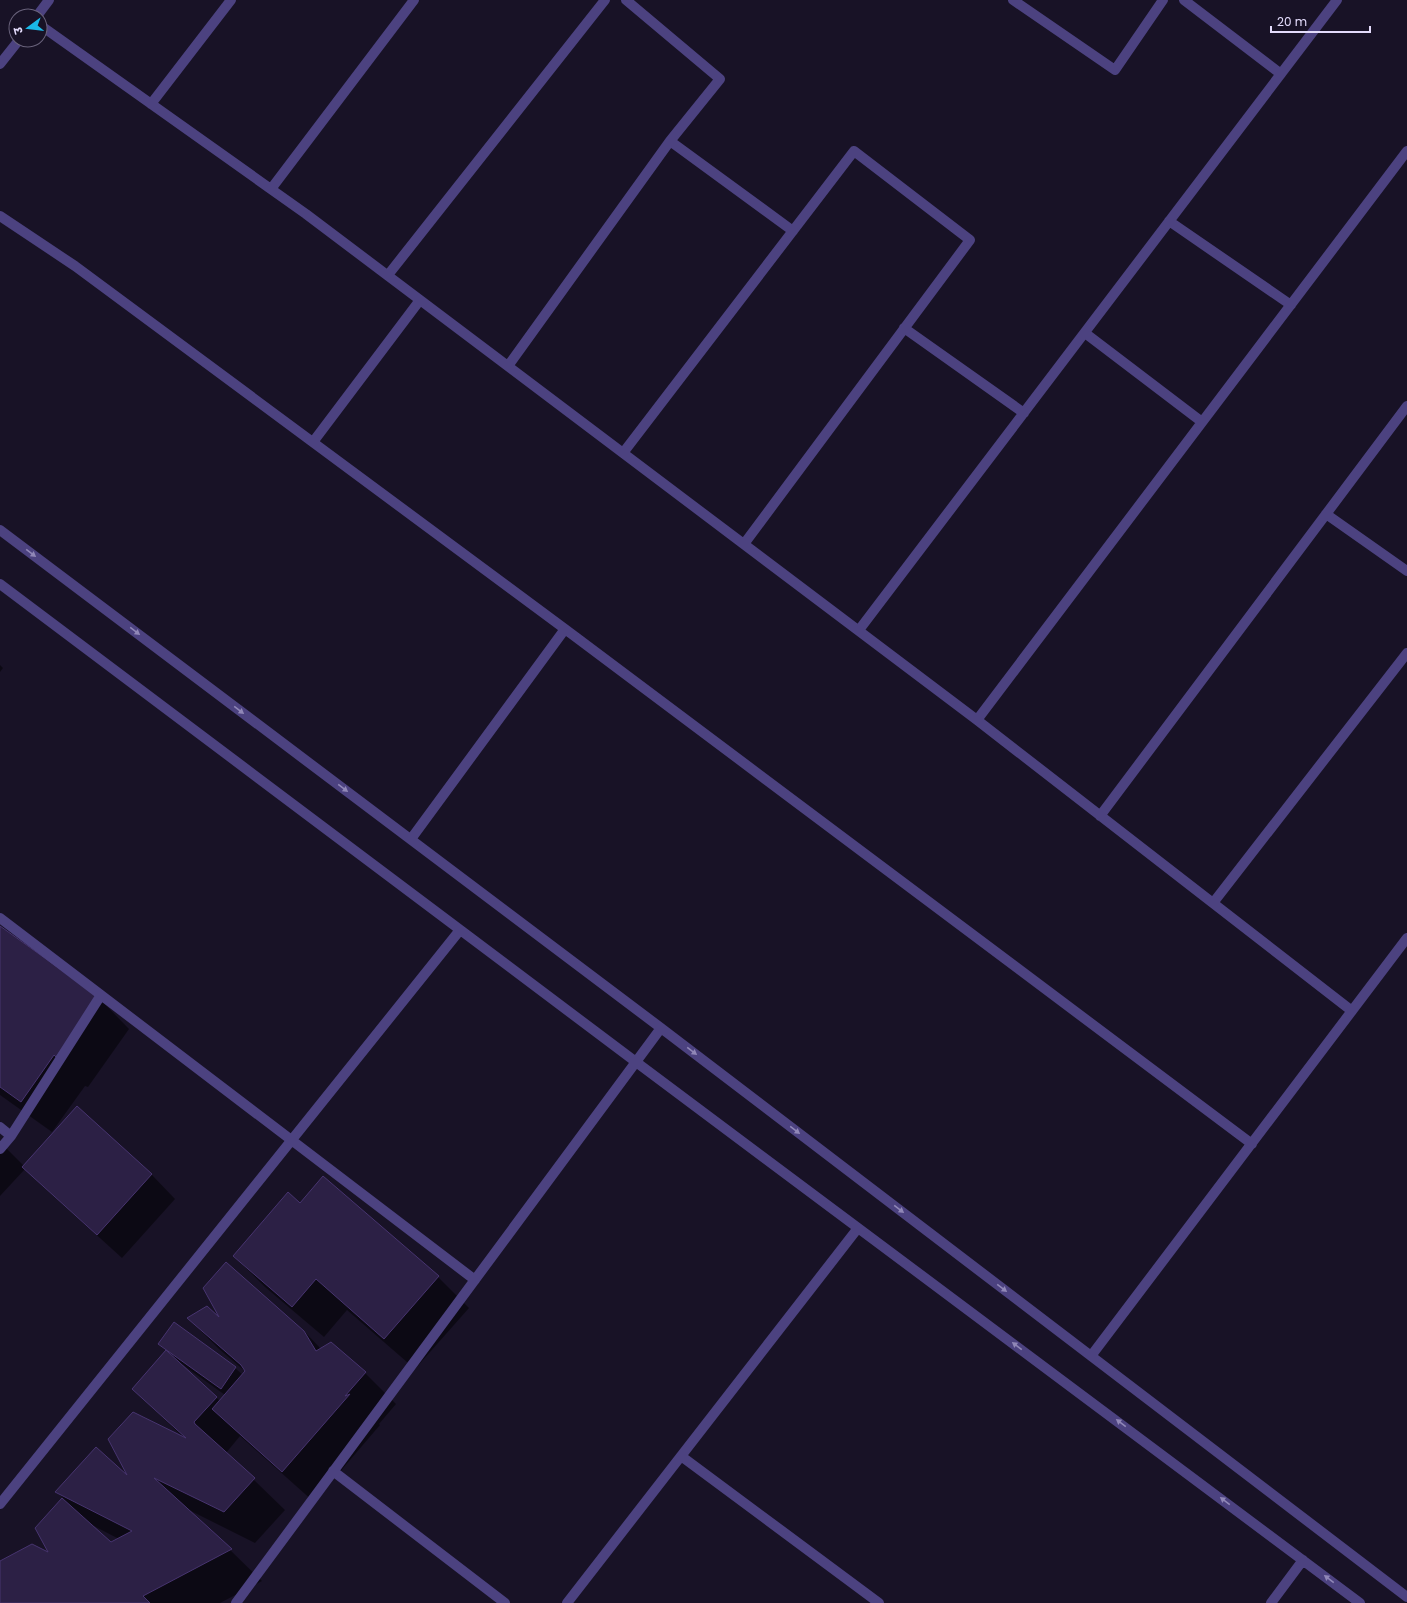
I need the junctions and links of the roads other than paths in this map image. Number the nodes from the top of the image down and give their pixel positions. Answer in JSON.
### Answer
{"nodes":[{"id":1,"x":231,"y":0,"type":"edge"},
{"id":2,"x":414,"y":0,"type":"edge"},
{"id":3,"x":605,"y":0,"type":"edge"},
{"id":4,"x":626,"y":0,"type":"edge"},
{"id":5,"x":1013,"y":0,"type":"edge"},
{"id":6,"x":1163,"y":0,"type":"edge"},
{"id":7,"x":1184,"y":0,"type":"edge"},
{"id":8,"x":1337,"y":0,"type":"edge"},
{"id":9,"x":48,"y":31,"type":"edge"},
{"id":10,"x":13,"y":48,"type":"edge"},
{"id":11,"x":0,"y":64,"type":"edge"},
{"id":12,"x":1281,"y":74,"type":"junction"},
{"id":13,"x":151,"y":104,"type":"junction"},
{"id":14,"x":670,"y":141,"type":"junction"},
{"id":15,"x":1407,"y":152,"type":"edge"},
{"id":16,"x":271,"y":189,"type":"junction"},
{"id":17,"x":0,"y":216,"type":"edge"},
{"id":18,"x":1169,"y":222,"type":"junction"},
{"id":19,"x":793,"y":231,"type":"junction"},
{"id":20,"x":388,"y":275,"type":"junction"},
{"id":21,"x":420,"y":300,"type":"junction"},
{"id":22,"x":1291,"y":305,"type":"junction"},
{"id":23,"x":904,"y":328,"type":"junction"},
{"id":24,"x":1084,"y":333,"type":"junction"},
{"id":25,"x":508,"y":366,"type":"junction"},
{"id":26,"x":1407,"y":406,"type":"edge"},
{"id":27,"x":1024,"y":413,"type":"junction"},
{"id":28,"x":1202,"y":422,"type":"junction"},
{"id":29,"x":313,"y":442,"type":"junction"},
{"id":30,"x":623,"y":453,"type":"junction"},
{"id":31,"x":1326,"y":514,"type":"junction"},
{"id":32,"x":0,"y":530,"type":"edge"},
{"id":33,"x":744,"y":544,"type":"junction"},
{"id":34,"x":1407,"y":572,"type":"edge"},
{"id":35,"x":0,"y":584,"type":"edge"},
{"id":36,"x":565,"y":629,"type":"junction"},
{"id":37,"x":859,"y":630,"type":"junction"},
{"id":38,"x":1407,"y":653,"type":"edge"},
{"id":39,"x":977,"y":720,"type":"junction"},
{"id":40,"x":1100,"y":816,"type":"junction"},
{"id":41,"x":411,"y":839,"type":"junction"},
{"id":42,"x":1213,"y":903,"type":"junction"},
{"id":43,"x":0,"y":918,"type":"edge"},
{"id":44,"x":460,"y":930,"type":"junction"},
{"id":45,"x":1407,"y":938,"type":"edge"},
{"id":46,"x":101,"y":995,"type":"junction"},
{"id":47,"x":1352,"y":1011,"type":"junction"},
{"id":48,"x":661,"y":1028,"type":"junction"},
{"id":49,"x":636,"y":1062,"type":"junction"},
{"id":50,"x":0,"y":1127,"type":"edge"},
{"id":51,"x":11,"y":1136,"type":"junction"},
{"id":52,"x":292,"y":1140,"type":"junction"},
{"id":53,"x":1252,"y":1144,"type":"junction"},
{"id":54,"x":0,"y":1149,"type":"edge"},
{"id":55,"x":858,"y":1228,"type":"junction"},
{"id":56,"x":475,"y":1280,"type":"junction"},
{"id":57,"x":1091,"y":1356,"type":"junction"},
{"id":58,"x":681,"y":1456,"type":"junction"},
{"id":59,"x":333,"y":1471,"type":"junction"},
{"id":60,"x":0,"y":1504,"type":"edge"},
{"id":61,"x":1303,"y":1560,"type":"junction"},
{"id":62,"x":1407,"y":1597,"type":"edge"},
{"id":63,"x":236,"y":1603,"type":"edge"},
{"id":64,"x":505,"y":1603,"type":"edge"},
{"id":65,"x":567,"y":1603,"type":"edge"},
{"id":66,"x":879,"y":1603,"type":"edge"},
{"id":67,"x":1271,"y":1603,"type":"edge"},
{"id":68,"x":1360,"y":1603,"type":"edge"}],
"edges":[{"from":1,"to":13,"type":"street"},
{"from":2,"to":16,"type":"street"},
{"from":3,"to":20,"type":"street"},
{"from":4,"to":14,"type":"street"},
{"from":5,"to":6,"type":"street"},
{"from":7,"to":12,"type":"street"},
{"from":8,"to":12,"type":"street"},
{"from":9,"to":13,"type":"street"},
{"from":10,"to":11,"type":"street"},
{"from":12,"to":18,"type":"street"},
{"from":13,"to":16,"type":"street"},
{"from":14,"to":19,"type":"street"},
{"from":14,"to":25,"type":"street"},
{"from":15,"to":22,"type":"street"},
{"from":16,"to":20,"type":"street"},
{"from":17,"to":29,"type":"street"},
{"from":18,"to":22,"type":"street"},
{"from":18,"to":24,"type":"street"},
{"from":19,"to":23,"type":"street"},
{"from":19,"to":30,"type":"street"},
{"from":20,"to":21,"type":"street"},
{"from":21,"to":25,"type":"street"},
{"from":21,"to":29,"type":"street"},
{"from":22,"to":28,"type":"street"},
{"from":23,"to":27,"type":"street"},
{"from":23,"to":33,"type":"street"},
{"from":24,"to":27,"type":"street"},
{"from":24,"to":28,"type":"street"},
{"from":25,"to":30,"type":"street"},
{"from":26,"to":31,"type":"street"},
{"from":27,"to":37,"type":"street"},
{"from":28,"to":39,"type":"street"},
{"from":29,"to":36,"type":"street"},
{"from":30,"to":33,"type":"street"},
{"from":31,"to":34,"type":"street"},
{"from":31,"to":40,"type":"street"},
{"from":32,"to":41,"type":"street","one_way":true},
{"from":33,"to":37,"type":"street"},
{"from":35,"to":44,"type":"street"},
{"from":36,"to":41,"type":"street"},
{"from":36,"to":53,"type":"street"},
{"from":37,"to":39,"type":"street"},
{"from":38,"to":42,"type":"street"},
{"from":39,"to":40,"type":"street"},
{"from":40,"to":42,"type":"street"},
{"from":41,"to":48,"type":"street"},
{"from":42,"to":47,"type":"street"},
{"from":43,"to":46,"type":"street"},
{"from":44,"to":49,"type":"street"},
{"from":44,"to":52,"type":"street"},
{"from":45,"to":47,"type":"street"},
{"from":46,"to":51,"type":"street"},
{"from":46,"to":52,"type":"street"},
{"from":47,"to":53,"type":"street"},
{"from":48,"to":49,"type":"street"},
{"from":48,"to":57,"type":"street","one_way":true},
{"from":49,"to":55,"type":"street"},
{"from":49,"to":56,"type":"street"},
{"from":50,"to":51,"type":"street"},
{"from":51,"to":54,"type":"street"},
{"from":52,"to":56,"type":"street"},
{"from":52,"to":60,"type":"street"},
{"from":53,"to":57,"type":"street"},
{"from":55,"to":58,"type":"street"},
{"from":61,"to":55,"type":"street","one_way":true},
{"from":56,"to":59,"type":"street"},
{"from":57,"to":62,"type":"street"},
{"from":58,"to":65,"type":"street"},
{"from":58,"to":66,"type":"street"},
{"from":59,"to":63,"type":"street"},
{"from":59,"to":64,"type":"street"},
{"from":61,"to":67,"type":"street"},
{"from":68,"to":61,"type":"street","one_way":true}]}
